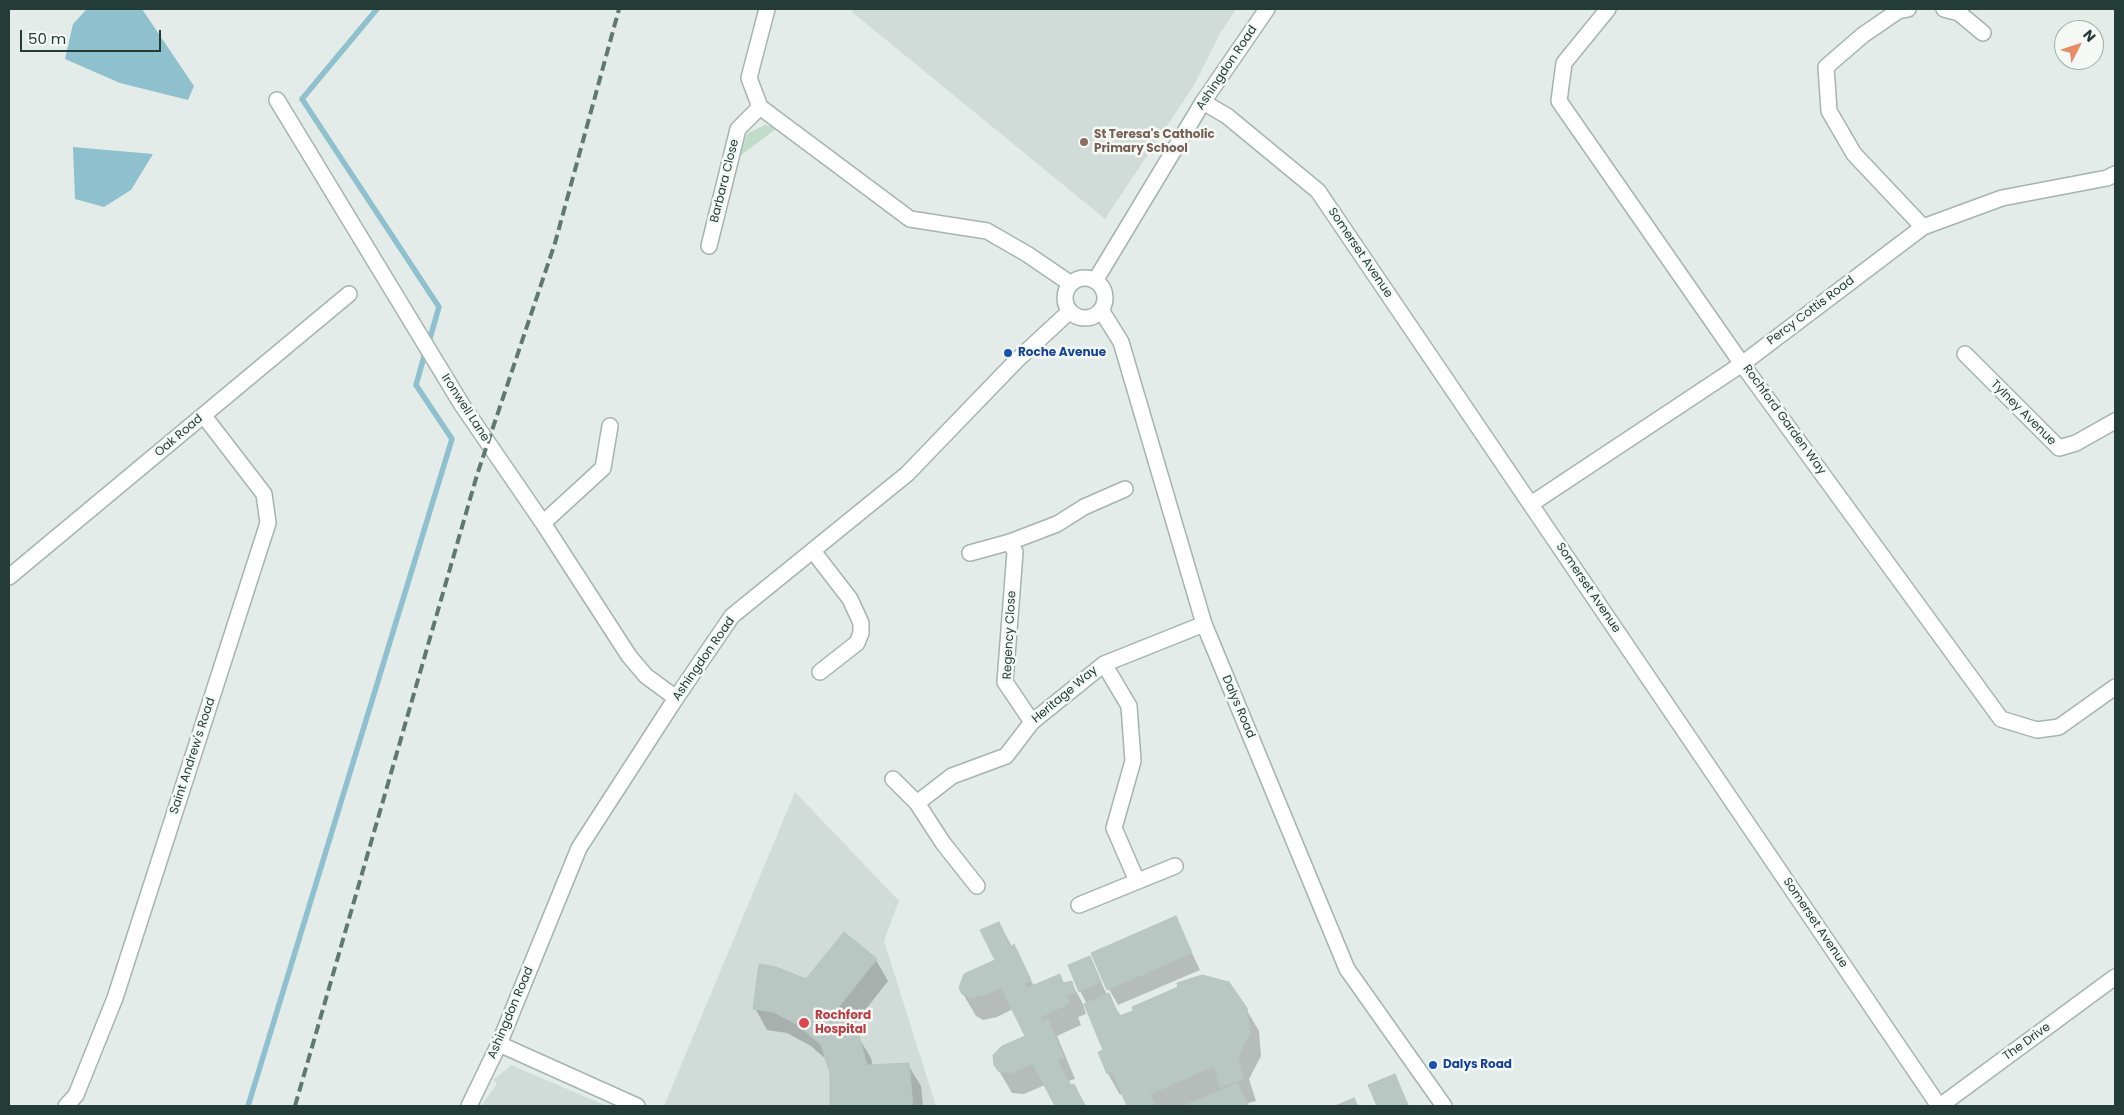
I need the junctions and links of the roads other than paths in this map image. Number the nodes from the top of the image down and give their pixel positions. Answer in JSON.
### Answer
{"nodes":[{"id":1,"x":767,"y":9,"type":"edge"},
{"id":2,"x":1267,"y":9,"type":"edge"},
{"id":3,"x":1608,"y":9,"type":"edge"},
{"id":4,"x":1908,"y":9,"type":"edge"},
{"id":5,"x":1944,"y":9,"type":"edge"},
{"id":6,"x":1983,"y":33,"type":"dead end"},
{"id":7,"x":277,"y":100,"type":"dead end"},
{"id":8,"x":1203,"y":102,"type":"junction"},
{"id":9,"x":760,"y":107,"type":"junction"},
{"id":10,"x":2113,"y":180,"type":"edge"},
{"id":11,"x":1923,"y":227,"type":"junction"},
{"id":12,"x":709,"y":246,"type":"dead end"},
{"id":13,"x":1095,"y":281,"type":"junction"},
{"id":14,"x":1071,"y":284,"type":"junction"},
{"id":15,"x":349,"y":294,"type":"dead end"},
{"id":16,"x":1101,"y":310,"type":"junction"},
{"id":17,"x":1070,"y":311,"type":"junction"},
{"id":18,"x":1965,"y":354,"type":"dead end"},
{"id":19,"x":1742,"y":364,"type":"junction"},
{"id":20,"x":204,"y":416,"type":"junction"},
{"id":21,"x":2115,"y":422,"type":"edge"},
{"id":22,"x":610,"y":426,"type":"dead end"},
{"id":23,"x":1125,"y":489,"type":"dead end"},
{"id":24,"x":1531,"y":504,"type":"junction"},
{"id":25,"x":543,"y":523,"type":"junction"},
{"id":26,"x":1010,"y":542,"type":"junction"},
{"id":27,"x":813,"y":551,"type":"junction"},
{"id":28,"x":970,"y":553,"type":"dead end"},
{"id":29,"x":9,"y":577,"type":"edge"},
{"id":30,"x":1204,"y":624,"type":"junction"},
{"id":31,"x":1104,"y":664,"type":"junction"},
{"id":32,"x":820,"y":672,"type":"dead end"},
{"id":33,"x":2115,"y":687,"type":"edge"},
{"id":34,"x":676,"y":698,"type":"junction"},
{"id":35,"x":1032,"y":722,"type":"junction"},
{"id":36,"x":893,"y":778,"type":"dead end"},
{"id":37,"x":916,"y":803,"type":"junction"},
{"id":38,"x":1175,"y":866,"type":"dead end"},
{"id":39,"x":1137,"y":880,"type":"junction"},
{"id":40,"x":977,"y":886,"type":"dead end"},
{"id":41,"x":1079,"y":905,"type":"dead end"},
{"id":42,"x":2115,"y":978,"type":"edge"},
{"id":43,"x":499,"y":1044,"type":"junction"},
{"id":44,"x":66,"y":1106,"type":"edge"},
{"id":45,"x":469,"y":1106,"type":"edge"},
{"id":46,"x":637,"y":1106,"type":"edge"},
{"id":47,"x":1444,"y":1106,"type":"edge"},
{"id":48,"x":1939,"y":1106,"type":"edge"}],
"edges":[{"from":1,"to":9,"type":"street"},
{"from":2,"to":8,"type":"street","name":"Ashingdon Road"},
{"from":3,"to":19,"type":"street","name":"Rochford Garden Way"},
{"from":4,"to":11,"type":"street"},
{"from":5,"to":6,"type":"street"},
{"from":7,"to":25,"type":"street","name":"Ironwell Lane"},
{"from":8,"to":13,"type":"street","name":"Ashingdon Road"},
{"from":8,"to":24,"type":"street","name":"Somerset Avenue"},
{"from":9,"to":12,"type":"street","name":"Barbara Close"},
{"from":9,"to":14,"type":"street"},
{"from":10,"to":11,"type":"street","name":"Percy Cottis Road"},
{"from":11,"to":19,"type":"street","name":"Percy Cottis Road"},
{"from":13,"to":14,"type":"street"},
{"from":13,"to":16,"type":"street"},
{"from":14,"to":17,"type":"street"},
{"from":15,"to":20,"type":"street","name":"Oak Road"},
{"from":16,"to":17,"type":"street"},
{"from":16,"to":30,"type":"street","name":"Dalys Road"},
{"from":17,"to":27,"type":"street","name":"Ashingdon Road"},
{"from":18,"to":21,"type":"street","name":"Tylney Avenue"},
{"from":19,"to":24,"type":"street","name":"Percy Cottis Road"},
{"from":19,"to":33,"type":"street","name":"Rochford Garden Way"},
{"from":20,"to":29,"type":"street","name":"Oak Road"},
{"from":20,"to":44,"type":"street","name":"Saint Andrew's Road"},
{"from":22,"to":25,"type":"street"},
{"from":23,"to":26,"type":"street"},
{"from":24,"to":48,"type":"street","name":"Somerset Avenue"},
{"from":25,"to":34,"type":"street","name":"Ironwell Lane"},
{"from":26,"to":28,"type":"street"},
{"from":26,"to":35,"type":"street","name":"Regency Close"},
{"from":27,"to":32,"type":"street"},
{"from":27,"to":34,"type":"street","name":"Ashingdon Road"},
{"from":30,"to":31,"type":"street","name":"Heritage Way"},
{"from":30,"to":47,"type":"street","name":"Dalys Road"},
{"from":31,"to":35,"type":"street","name":"Heritage Way"},
{"from":31,"to":39,"type":"street"},
{"from":34,"to":43,"type":"street","name":"Ashingdon Road"},
{"from":35,"to":37,"type":"street","name":"Heritage Way"},
{"from":36,"to":37,"type":"street"},
{"from":37,"to":40,"type":"street"},
{"from":38,"to":39,"type":"street"},
{"from":39,"to":41,"type":"street"},
{"from":42,"to":48,"type":"street","name":"The Drive"},
{"from":43,"to":45,"type":"street","name":"Ashingdon Road"},
{"from":43,"to":46,"type":"street"}]}
